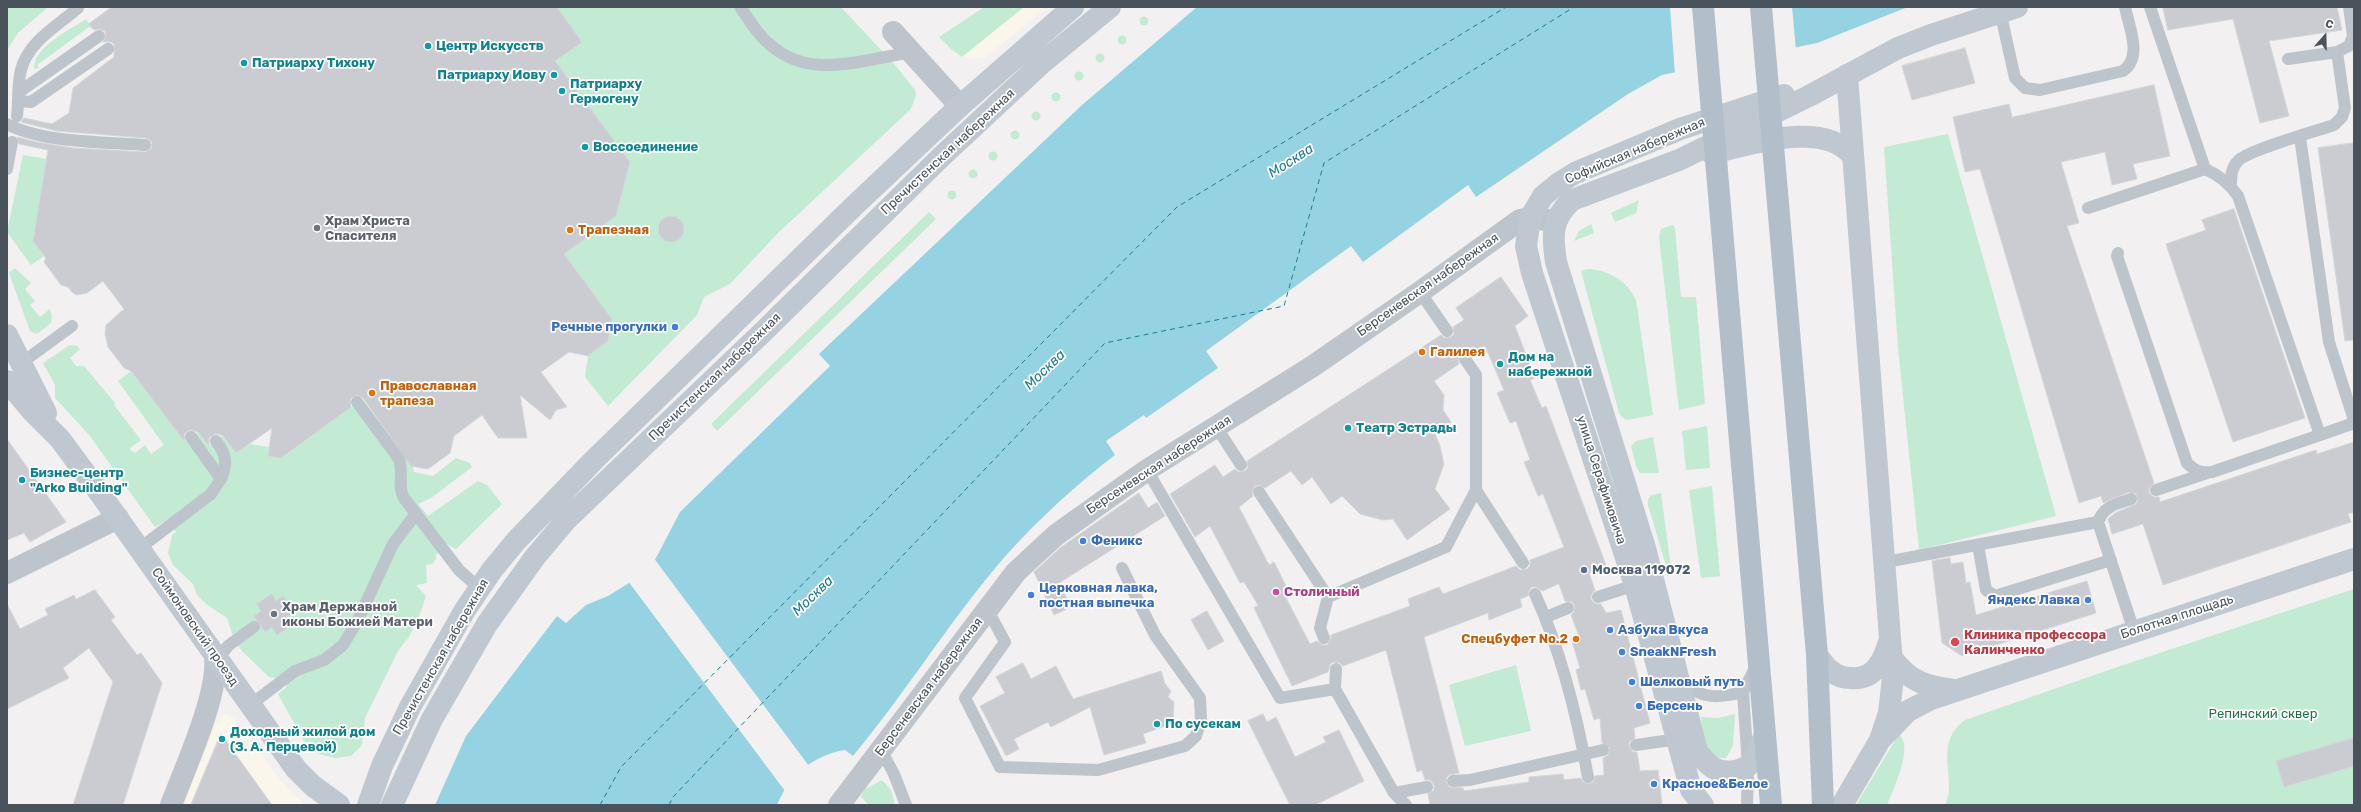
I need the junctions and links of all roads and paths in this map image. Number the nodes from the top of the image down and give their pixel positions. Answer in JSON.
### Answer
{"nodes":[{"id":1,"x":740,"y":7,"type":"edge"},
{"id":2,"x":1073,"y":7,"type":"edge"},
{"id":3,"x":1110,"y":7,"type":"edge"},
{"id":4,"x":1703,"y":7,"type":"edge"},
{"id":5,"x":1761,"y":7,"type":"edge"},
{"id":6,"x":2125,"y":7,"type":"edge"},
{"id":7,"x":2150,"y":7,"type":"edge"},
{"id":8,"x":2349,"y":7,"type":"edge"},
{"id":9,"x":78,"y":8,"type":"dead end"},
{"id":10,"x":2008,"y":9,"type":"edge"},
{"id":11,"x":893,"y":32,"type":"dead end"},
{"id":12,"x":99,"y":36,"type":"dead end"},
{"id":13,"x":108,"y":49,"type":"dead end"},
{"id":14,"x":910,"y":51,"type":"junction"},
{"id":15,"x":2337,"y":52,"type":"junction"},
{"id":16,"x":2288,"y":59,"type":"dead end"},
{"id":17,"x":1846,"y":75,"type":"junction"},
{"id":18,"x":19,"y":96,"type":"junction"},
{"id":19,"x":960,"y":106,"type":"junction"},
{"id":20,"x":17,"y":116,"type":"dead end"},
{"id":21,"x":7,"y":124,"type":"edge"},
{"id":22,"x":2300,"y":137,"type":"junction"},
{"id":23,"x":12,"y":142,"type":"dead end"},
{"id":24,"x":145,"y":145,"type":"dead end"},
{"id":25,"x":1852,"y":154,"type":"junction"},
{"id":26,"x":1679,"y":160,"type":"junction"},
{"id":27,"x":7,"y":169,"type":"edge"},
{"id":28,"x":2205,"y":169,"type":"junction"},
{"id":29,"x":2231,"y":186,"type":"junction"},
{"id":30,"x":2088,"y":208,"type":"dead end"},
{"id":31,"x":1530,"y":218,"type":"junction"},
{"id":32,"x":1555,"y":222,"type":"junction"},
{"id":33,"x":2118,"y":252,"type":"dead end"},
{"id":34,"x":1420,"y":292,"type":"junction"},
{"id":35,"x":72,"y":326,"type":"dead end"},
{"id":36,"x":1447,"y":331,"type":"dead end"},
{"id":37,"x":7,"y":335,"type":"edge"},
{"id":38,"x":1465,"y":359,"type":"dead end"},
{"id":39,"x":20,"y":364,"type":"junction"},
{"id":40,"x":7,"y":381,"type":"edge"},
{"id":41,"x":358,"y":402,"type":"dead end"},
{"id":42,"x":1602,"y":407,"type":"junction"},
{"id":43,"x":1579,"y":412,"type":"junction"},
{"id":44,"x":2354,"y":420,"type":"edge"},
{"id":45,"x":2354,"y":423,"type":"edge"},
{"id":46,"x":1217,"y":428,"type":"junction"},
{"id":47,"x":2320,"y":435,"type":"junction"},
{"id":48,"x":191,"y":437,"type":"dead end"},
{"id":49,"x":60,"y":439,"type":"junction"},
{"id":50,"x":216,"y":441,"type":"dead end"},
{"id":51,"x":1241,"y":465,"type":"dead end"},
{"id":52,"x":1147,"y":470,"type":"junction"},
{"id":53,"x":2212,"y":472,"type":"junction"},
{"id":54,"x":221,"y":479,"type":"junction"},
{"id":55,"x":1476,"y":490,"type":"junction"},
{"id":56,"x":2156,"y":490,"type":"dead end"},
{"id":57,"x":1259,"y":492,"type":"dead end"},
{"id":58,"x":2131,"y":499,"type":"dead end"},
{"id":59,"x":415,"y":515,"type":"junction"},
{"id":60,"x":118,"y":518,"type":"junction"},
{"id":61,"x":2098,"y":522,"type":"junction"},
{"id":62,"x":1978,"y":545,"type":"junction"},
{"id":63,"x":140,"y":548,"type":"junction"},
{"id":64,"x":2354,"y":559,"type":"edge"},
{"id":65,"x":2111,"y":560,"type":"junction"},
{"id":66,"x":1886,"y":562,"type":"junction"},
{"id":67,"x":1523,"y":563,"type":"dead end"},
{"id":68,"x":1122,"y":568,"type":"dead end"},
{"id":69,"x":7,"y":573,"type":"edge"},
{"id":70,"x":1635,"y":585,"type":"junction"},
{"id":71,"x":479,"y":588,"type":"junction"},
{"id":72,"x":1535,"y":594,"type":"dead end"},
{"id":73,"x":1598,"y":596,"type":"dead end"},
{"id":74,"x":1328,"y":597,"type":"junction"},
{"id":75,"x":1568,"y":608,"type":"dead end"},
{"id":76,"x":985,"y":613,"type":"junction"},
{"id":77,"x":1546,"y":617,"type":"junction"},
{"id":78,"x":254,"y":627,"type":"dead end"},
{"id":79,"x":2134,"y":631,"type":"junction"},
{"id":80,"x":1891,"y":633,"type":"junction"},
{"id":81,"x":1324,"y":638,"type":"dead end"},
{"id":82,"x":1817,"y":655,"type":"junction"},
{"id":83,"x":216,"y":658,"type":"junction"},
{"id":84,"x":1892,"y":658,"type":"junction"},
{"id":85,"x":1758,"y":660,"type":"junction"},
{"id":86,"x":1336,"y":669,"type":"dead end"},
{"id":87,"x":1679,"y":678,"type":"junction"},
{"id":88,"x":1335,"y":689,"type":"junction"},
{"id":89,"x":1955,"y":690,"type":"junction"},
{"id":90,"x":1743,"y":692,"type":"junction"},
{"id":91,"x":250,"y":705,"type":"junction"},
{"id":92,"x":1765,"y":735,"type":"junction"},
{"id":93,"x":1685,"y":737,"type":"junction"},
{"id":94,"x":1880,"y":740,"type":"junction"},
{"id":95,"x":1636,"y":745,"type":"dead end"},
{"id":96,"x":881,"y":750,"type":"junction"},
{"id":97,"x":1603,"y":750,"type":"dead end"},
{"id":98,"x":1584,"y":753,"type":"junction"},
{"id":99,"x":1748,"y":766,"type":"junction"},
{"id":100,"x":1588,"y":777,"type":"dead end"},
{"id":101,"x":1453,"y":781,"type":"dead end"},
{"id":102,"x":1427,"y":787,"type":"dead end"},
{"id":103,"x":1394,"y":792,"type":"junction"},
{"id":104,"x":1697,"y":801,"type":"edge"},
{"id":105,"x":171,"y":805,"type":"edge"},
{"id":106,"x":340,"y":805,"type":"edge"},
{"id":107,"x":368,"y":805,"type":"edge"},
{"id":108,"x":392,"y":805,"type":"edge"},
{"id":109,"x":839,"y":805,"type":"edge"},
{"id":110,"x":906,"y":805,"type":"edge"},
{"id":111,"x":1406,"y":805,"type":"edge"},
{"id":112,"x":1747,"y":805,"type":"edge"},
{"id":113,"x":1772,"y":805,"type":"edge"},
{"id":114,"x":1823,"y":805,"type":"edge"},
{"id":115,"x":1842,"y":805,"type":"edge"}],
"edges":[{"from":1,"to":14,"type":"lane"},
{"from":2,"to":19,"type":"main road","name":"Пречистенская набережная"},
{"from":3,"to":108,"type":"main road","name":"Пречистенская набережная"},
{"from":4,"to":85,"type":"main road"},
{"from":5,"to":82,"type":"main road"},
{"from":6,"to":10,"type":"lane"},
{"from":7,"to":28,"type":"lane"},
{"from":8,"to":15,"type":"lane"},
{"from":9,"to":18,"type":"lane"},
{"from":10,"to":17,"type":"main road","name":"Софийская набережная"},
{"from":11,"to":14,"type":"street"},
{"from":12,"to":18,"type":"lane"},
{"from":13,"to":18,"type":"lane"},
{"from":14,"to":19,"type":"street"},
{"from":15,"to":16,"type":"lane"},
{"from":15,"to":22,"type":"lane"},
{"from":17,"to":25,"type":"main road"},
{"from":17,"to":26,"type":"main road","name":"Софийская набережная"},
{"from":17,"to":31,"type":"main road","name":"Софийская набережная"},
{"from":18,"to":20,"type":"lane"},
{"from":19,"to":71,"type":"main road","name":"Пречистенская набережная"},
{"from":21,"to":24,"type":"lane"},
{"from":22,"to":29,"type":"lane"},
{"from":22,"to":44,"type":"lane"},
{"from":23,"to":27,"type":"lane"},
{"from":25,"to":26,"type":"main road"},
{"from":25,"to":66,"type":"main road"},
{"from":26,"to":32,"type":"main road","name":"Софийская набережная"},
{"from":28,"to":29,"type":"lane"},
{"from":28,"to":30,"type":"lane"},
{"from":29,"to":47,"type":"lane"},
{"from":31,"to":32,"type":"street"},
{"from":31,"to":34,"type":"street","name":"Берсеневская набережная"},
{"from":31,"to":43,"type":"main road","name":"улица Серафимовича"},
{"from":32,"to":42,"type":"main road","name":"улица Серафимовича"},
{"from":33,"to":53,"type":"lane"},
{"from":34,"to":36,"type":"lane"},
{"from":34,"to":46,"type":"street","name":"Берсеневская набережная"},
{"from":35,"to":39,"type":"lane"},
{"from":37,"to":39,"type":"main road","name":"Соймоновский проезд"},
{"from":38,"to":55,"type":"lane"},
{"from":39,"to":49,"type":"main road","name":"Соймоновский проезд"},
{"from":40,"to":49,"type":"main road","name":"Соймоновский проезд"},
{"from":41,"to":59,"type":"lane"},
{"from":42,"to":43,"type":"street"},
{"from":42,"to":87,"type":"main road","name":"улица Серафимовича"},
{"from":43,"to":70,"type":"main road","name":"улица Серафимовича"},
{"from":45,"to":47,"type":"lane"},
{"from":46,"to":51,"type":"lane"},
{"from":46,"to":52,"type":"street","name":"Берсеневская набережная"},
{"from":47,"to":53,"type":"lane"},
{"from":48,"to":54,"type":"lane"},
{"from":49,"to":60,"type":"main road","name":"Соймоновский проезд"},
{"from":50,"to":54,"type":"lane"},
{"from":52,"to":76,"type":"street","name":"Берсеневская набережная"},
{"from":52,"to":88,"type":"lane"},
{"from":53,"to":56,"type":"lane"},
{"from":54,"to":63,"type":"lane"},
{"from":55,"to":67,"type":"lane"},
{"from":55,"to":74,"type":"lane"},
{"from":57,"to":74,"type":"lane"},
{"from":58,"to":61,"type":"lane"},
{"from":59,"to":71,"type":"lane"},
{"from":59,"to":91,"type":"lane"},
{"from":60,"to":63,"type":"main road","name":"Соймоновский проезд"},
{"from":60,"to":69,"type":"street"},
{"from":61,"to":62,"type":"lane"},
{"from":61,"to":65,"type":"lane"},
{"from":62,"to":65,"type":"lane"},
{"from":62,"to":66,"type":"lane"},
{"from":63,"to":83,"type":"main road","name":"Соймоновский проезд"},
{"from":64,"to":79,"type":"main road","name":"Болотная площадь"},
{"from":65,"to":79,"type":"lane"},
{"from":66,"to":80,"type":"main road"},
{"from":68,"to":76,"type":"lane"},
{"from":70,"to":73,"type":"lane"},
{"from":70,"to":93,"type":"main road","name":"улица Серафимовича"},
{"from":71,"to":107,"type":"main road","name":"Пречистенская набережная"},
{"from":72,"to":77,"type":"lane"},
{"from":74,"to":81,"type":"lane"},
{"from":75,"to":77,"type":"lane"},
{"from":76,"to":96,"type":"street","name":"Берсеневская набережная"},
{"from":77,"to":98,"type":"lane"},
{"from":78,"to":83,"type":"lane"},
{"from":79,"to":89,"type":"main road","name":"Болотная площадь"},
{"from":80,"to":82,"type":"main road"},
{"from":80,"to":84,"type":"main road"},
{"from":82,"to":114,"type":"main road"},
{"from":83,"to":91,"type":"main road","name":"Соймоновский проезд"},
{"from":83,"to":105,"type":"street"},
{"from":84,"to":89,"type":"main road","name":"Болотная площадь"},
{"from":84,"to":94,"type":"main road"},
{"from":85,"to":90,"type":"lane"},
{"from":85,"to":92,"type":"main road"},
{"from":86,"to":88,"type":"lane"},
{"from":87,"to":90,"type":"lane"},
{"from":87,"to":93,"type":"main road","name":"улица Серафимовича"},
{"from":88,"to":103,"type":"lane"},
{"from":89,"to":94,"type":"main road","name":"Болотная площадь"},
{"from":90,"to":99,"type":"lane"},
{"from":91,"to":106,"type":"main road","name":"Соймоновский проезд"},
{"from":92,"to":99,"type":"main road"},
{"from":92,"to":113,"type":"main road"},
{"from":93,"to":95,"type":"lane"},
{"from":93,"to":99,"type":"main road"},
{"from":93,"to":104,"type":"main road","name":"улица Серафимовича"},
{"from":94,"to":115,"type":"main road"},
{"from":96,"to":109,"type":"street","name":"Берсеневская набережная"},
{"from":96,"to":110,"type":"lane"},
{"from":97,"to":98,"type":"lane"},
{"from":98,"to":100,"type":"lane"},
{"from":98,"to":101,"type":"lane"},
{"from":99,"to":112,"type":"lane"},
{"from":102,"to":103,"type":"lane"},
{"from":103,"to":111,"type":"lane"}]}
